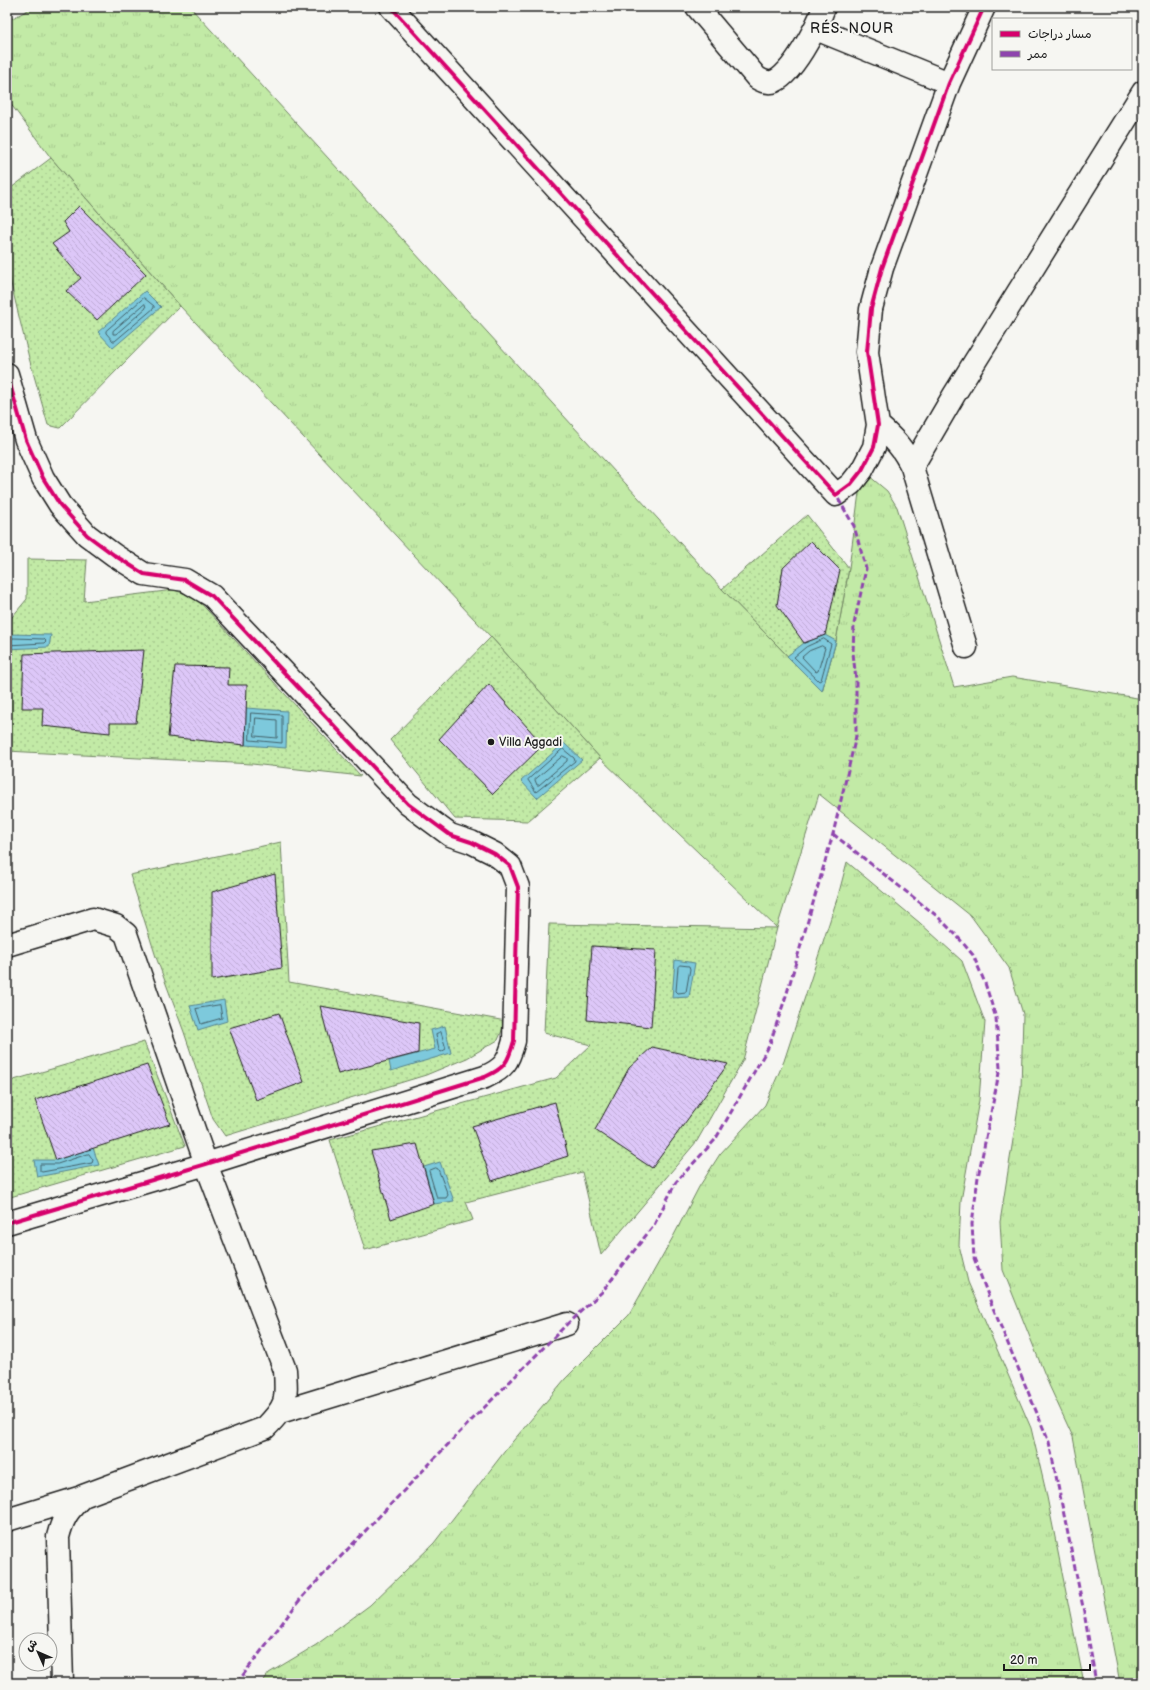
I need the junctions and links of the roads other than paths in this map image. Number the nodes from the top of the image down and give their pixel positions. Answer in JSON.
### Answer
{"nodes":[{"id":1,"x":391,"y":7,"type":"edge"},
{"id":2,"x":697,"y":7,"type":"edge"},
{"id":3,"x":824,"y":7,"type":"edge"},
{"id":4,"x":984,"y":7,"type":"edge"},
{"id":5,"x":816,"y":29,"type":"junction"},
{"id":6,"x":949,"y":83,"type":"junction"},
{"id":7,"x":1143,"y":92,"type":"edge"},
{"id":8,"x":7,"y":374,"type":"edge"},
{"id":9,"x":878,"y":425,"type":"junction"},
{"id":10,"x":912,"y":467,"type":"junction"},
{"id":11,"x":966,"y":647,"type":"dead end"},
{"id":12,"x":7,"y":945,"type":"edge"},
{"id":13,"x":206,"y":1164,"type":"junction"},
{"id":14,"x":7,"y":1223,"type":"edge"},
{"id":15,"x":567,"y":1324,"type":"dead end"},
{"id":16,"x":280,"y":1412,"type":"junction"},
{"id":17,"x":83,"y":1496,"type":"junction"},
{"id":18,"x":7,"y":1520,"type":"edge"},
{"id":19,"x":62,"y":1683,"type":"edge"}],
"edges":[{"from":1,"to":9,"type":"street"},
{"from":2,"to":5,"type":"street"},
{"from":3,"to":5,"type":"street"},
{"from":4,"to":6,"type":"street"},
{"from":5,"to":6,"type":"street"},
{"from":6,"to":9,"type":"street"},
{"from":7,"to":10,"type":"street"},
{"from":8,"to":13,"type":"street"},
{"from":9,"to":10,"type":"street"},
{"from":10,"to":11,"type":"street"},
{"from":12,"to":13,"type":"street"},
{"from":13,"to":14,"type":"street"},
{"from":13,"to":16,"type":"street"},
{"from":15,"to":16,"type":"street"},
{"from":16,"to":17,"type":"street"},
{"from":17,"to":18,"type":"street"},
{"from":17,"to":19,"type":"street"}]}
